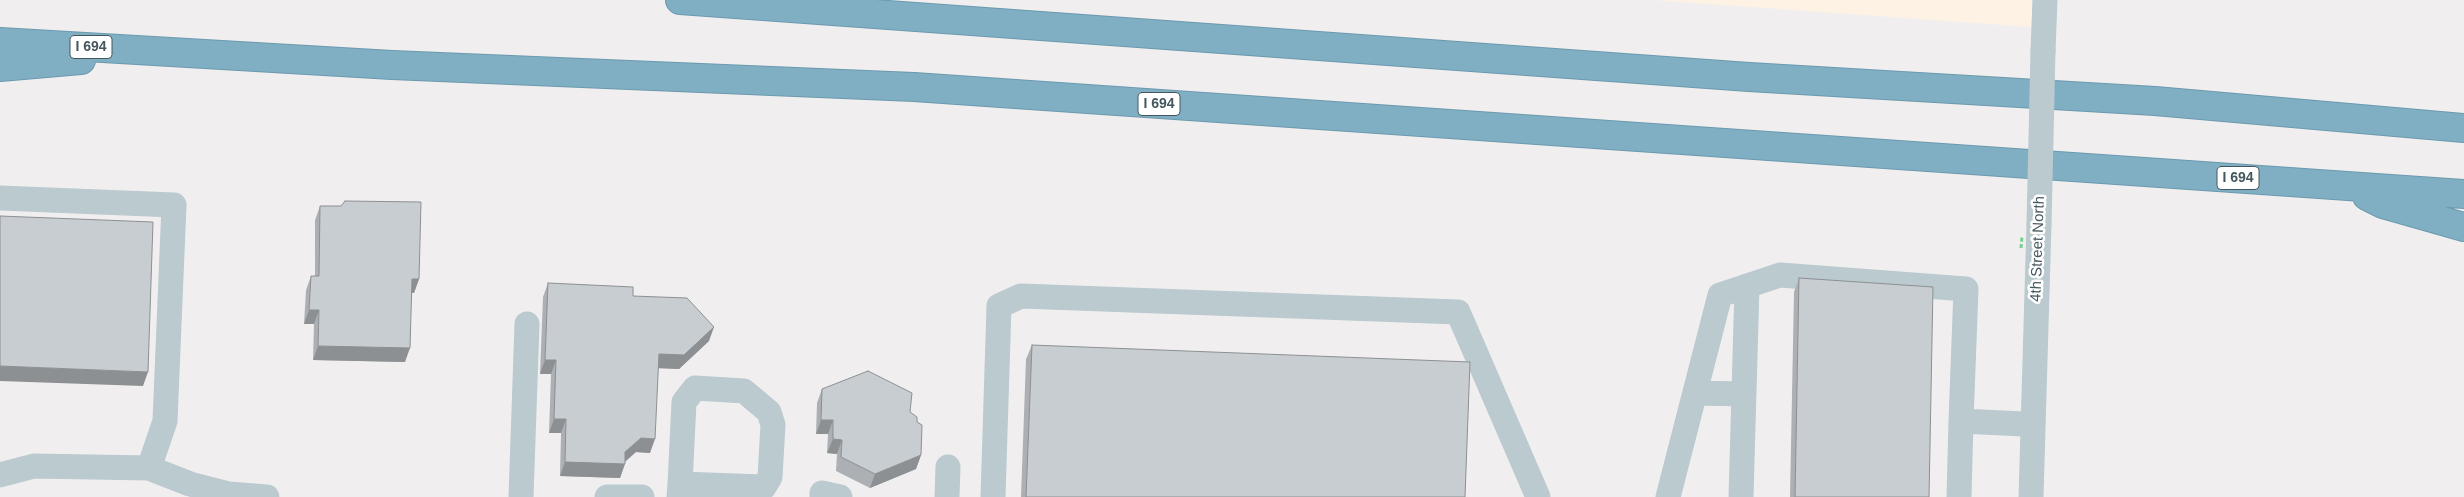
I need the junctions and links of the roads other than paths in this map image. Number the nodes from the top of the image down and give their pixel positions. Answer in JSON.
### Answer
{"nodes":[{"id":1,"x":680,"y":0,"type":"edge"},
{"id":2,"x":2045,"y":0,"type":"edge"},
{"id":3,"x":0,"y":42,"type":"edge"},
{"id":4,"x":182,"y":52,"type":"junction"},
{"id":5,"x":0,"y":67,"type":"edge"},
{"id":6,"x":2464,"y":111,"type":"edge"},
{"id":7,"x":2288,"y":113,"type":"junction"},
{"id":8,"x":2464,"y":128,"type":"edge"},
{"id":9,"x":2340,"y":185,"type":"junction"},
{"id":10,"x":2464,"y":194,"type":"edge"},
{"id":11,"x":0,"y":198,"type":"edge"},
{"id":12,"x":2464,"y":227,"type":"edge"},
{"id":13,"x":1747,"y":286,"type":"junction"},
{"id":14,"x":527,"y":324,"type":"dead end"},
{"id":15,"x":1695,"y":393,"type":"junction"},
{"id":16,"x":1744,"y":394,"type":"junction"},
{"id":17,"x":1961,"y":421,"type":"junction"},
{"id":18,"x":2024,"y":424,"type":"dead end"},
{"id":19,"x":948,"y":467,"type":"dead end"},
{"id":20,"x":149,"y":468,"type":"junction"},
{"id":21,"x":0,"y":475,"type":"edge"},
{"id":22,"x":680,"y":491,"type":"edge"},
{"id":23,"x":267,"y":497,"type":"edge"},
{"id":24,"x":521,"y":497,"type":"edge"},
{"id":25,"x":607,"y":497,"type":"edge"},
{"id":26,"x":642,"y":497,"type":"edge"},
{"id":27,"x":822,"y":497,"type":"edge"},
{"id":28,"x":840,"y":497,"type":"edge"},
{"id":29,"x":947,"y":497,"type":"edge"},
{"id":30,"x":993,"y":497,"type":"edge"},
{"id":31,"x":1538,"y":497,"type":"edge"},
{"id":32,"x":1668,"y":497,"type":"edge"},
{"id":33,"x":1741,"y":497,"type":"edge"},
{"id":34,"x":1959,"y":497,"type":"edge"},
{"id":35,"x":2032,"y":497,"type":"edge"}],
"edges":[{"from":1,"to":7,"type":"highway"},
{"from":2,"to":35,"type":"street","name":"4th Street North","bridge":true},
{"from":3,"to":4,"type":"highway","number":"I 694"},
{"from":4,"to":5,"type":"highway"},
{"from":4,"to":9,"type":"highway","number":"I 694"},
{"from":6,"to":7,"type":"highway"},
{"from":7,"to":8,"type":"highway"},
{"from":9,"to":10,"type":"highway","number":"I 694"},
{"from":9,"to":12,"type":"highway"},
{"from":11,"to":20,"type":"street"},
{"from":13,"to":15,"type":"street"},
{"from":13,"to":16,"type":"street"},
{"from":13,"to":17,"type":"street"},
{"from":14,"to":24,"type":"street"},
{"from":15,"to":16,"type":"street"},
{"from":15,"to":32,"type":"street"},
{"from":16,"to":33,"type":"street"},
{"from":17,"to":18,"type":"street"},
{"from":17,"to":34,"type":"street"},
{"from":19,"to":29,"type":"street"},
{"from":20,"to":21,"type":"street"},
{"from":20,"to":23,"type":"street"},
{"from":22,"to":22,"type":"street"},
{"from":25,"to":26,"type":"street"},
{"from":27,"to":28,"type":"street"},
{"from":30,"to":31,"type":"street"}]}
